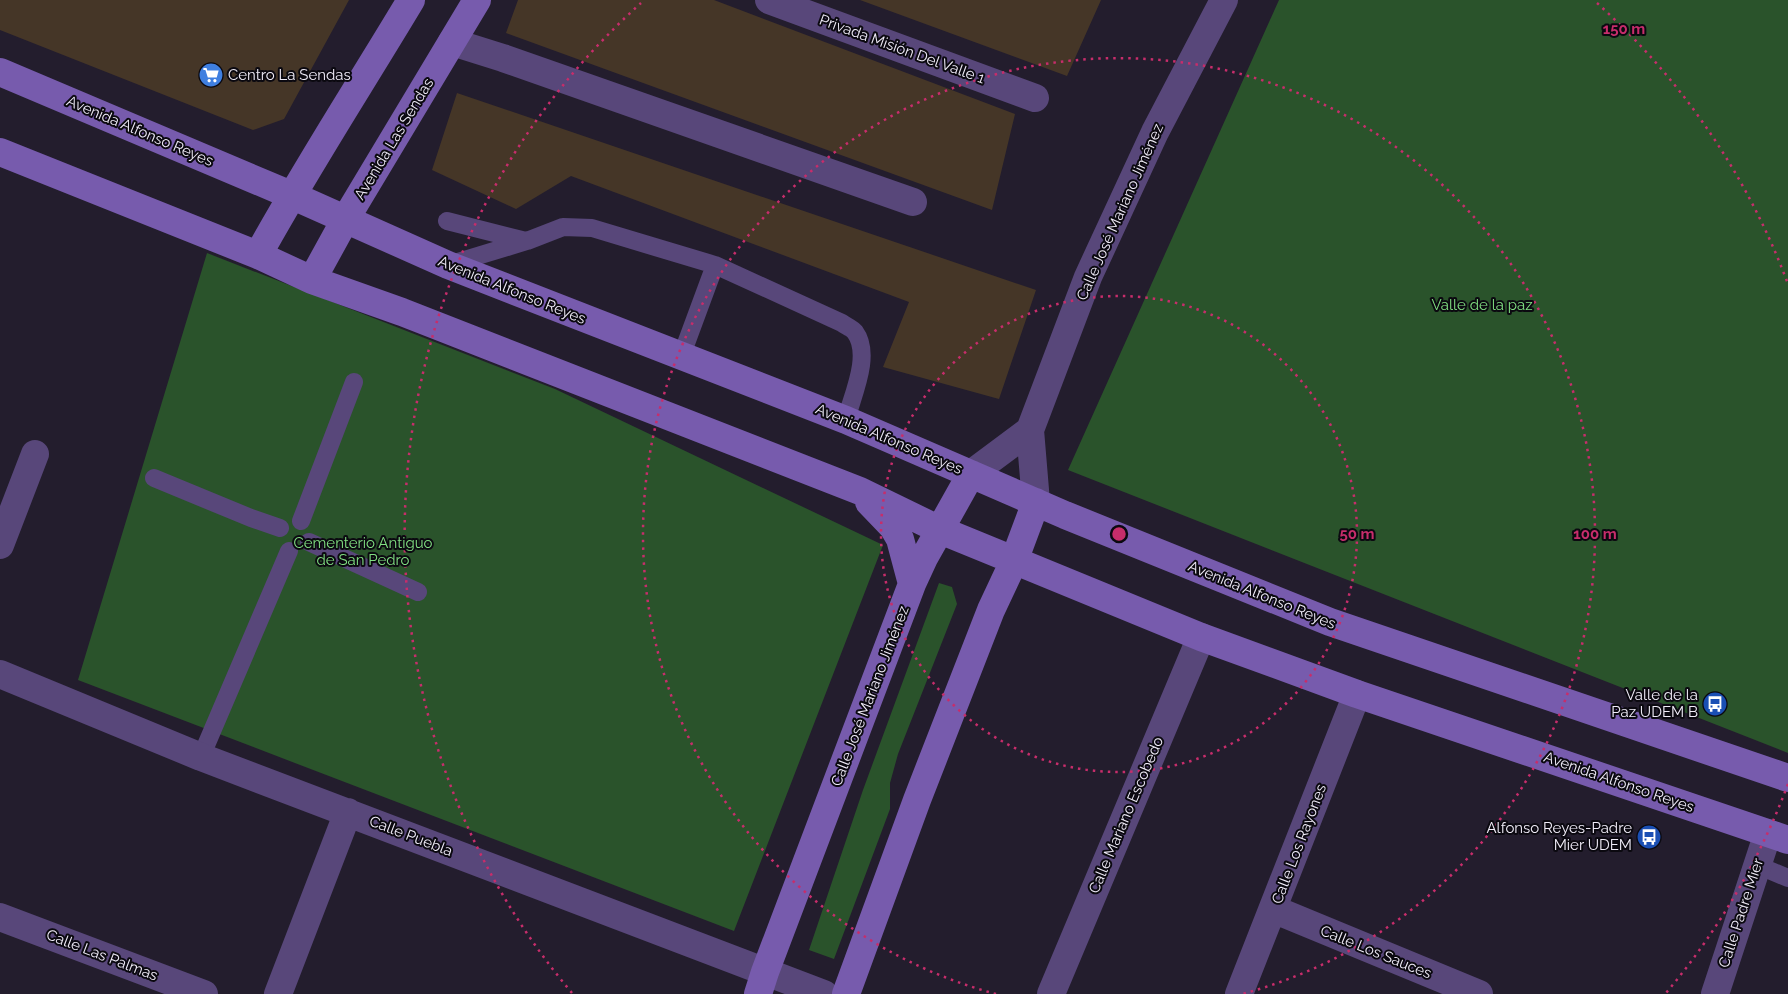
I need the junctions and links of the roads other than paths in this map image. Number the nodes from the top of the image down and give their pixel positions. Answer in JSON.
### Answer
{"nodes":[{"id":1,"x":411,"y":0,"type":"edge"},
{"id":2,"x":477,"y":0,"type":"edge"},
{"id":3,"x":770,"y":0,"type":"edge"},
{"id":4,"x":1224,"y":0,"type":"edge"},
{"id":5,"x":452,"y":42,"type":"junction"},
{"id":6,"x":0,"y":72,"type":"edge"},
{"id":7,"x":1035,"y":98,"type":"dead end"},
{"id":8,"x":0,"y":152,"type":"edge"},
{"id":9,"x":291,"y":196,"type":"junction"},
{"id":10,"x":913,"y":202,"type":"dead end"},
{"id":11,"x":345,"y":220,"type":"junction"},
{"id":12,"x":447,"y":221,"type":"dead end"},
{"id":13,"x":527,"y":241,"type":"junction"},
{"id":14,"x":258,"y":255,"type":"junction"},
{"id":15,"x":715,"y":264,"type":"junction"},
{"id":16,"x":448,"y":265,"type":"junction"},
{"id":17,"x":312,"y":280,"type":"junction"},
{"id":18,"x":681,"y":357,"type":"junction"},
{"id":19,"x":354,"y":382,"type":"dead end"},
{"id":20,"x":846,"y":420,"type":"junction"},
{"id":21,"x":1030,"y":430,"type":"junction"},
{"id":22,"x":35,"y":454,"type":"dead end"},
{"id":23,"x":971,"y":474,"type":"junction"},
{"id":24,"x":154,"y":478,"type":"dead end"},
{"id":25,"x":860,"y":491,"type":"junction"},
{"id":26,"x":1036,"y":502,"type":"junction"},
{"id":27,"x":301,"y":521,"type":"junction"},
{"id":28,"x":280,"y":528,"type":"junction"},
{"id":29,"x":940,"y":530,"type":"junction"},
{"id":30,"x":309,"y":542,"type":"junction"},
{"id":31,"x":0,"y":545,"type":"edge"},
{"id":32,"x":289,"y":551,"type":"junction"},
{"id":33,"x":1014,"y":561,"type":"junction"},
{"id":34,"x":912,"y":584,"type":"junction"},
{"id":35,"x":418,"y":592,"type":"dead end"},
{"id":36,"x":1201,"y":637,"type":"junction"},
{"id":37,"x":0,"y":674,"type":"edge"},
{"id":38,"x":1358,"y":694,"type":"junction"},
{"id":39,"x":201,"y":757,"type":"junction"},
{"id":40,"x":1788,"y":778,"type":"edge"},
{"id":41,"x":348,"y":812,"type":"junction"},
{"id":42,"x":1778,"y":836,"type":"edge"},
{"id":43,"x":1757,"y":865,"type":"junction"},
{"id":44,"x":1788,"y":878,"type":"edge"},
{"id":45,"x":1273,"y":909,"type":"junction"},
{"id":46,"x":0,"y":917,"type":"edge"},
{"id":47,"x":761,"y":983,"type":"edge"},
{"id":48,"x":204,"y":994,"type":"edge"},
{"id":49,"x":278,"y":994,"type":"edge"},
{"id":50,"x":824,"y":994,"type":"edge"},
{"id":51,"x":846,"y":994,"type":"edge"},
{"id":52,"x":1051,"y":994,"type":"edge"},
{"id":53,"x":1239,"y":994,"type":"edge"},
{"id":54,"x":1479,"y":994,"type":"edge"},
{"id":55,"x":1715,"y":994,"type":"edge"}],
"edges":[{"from":1,"to":9,"type":"main road"},
{"from":2,"to":5,"type":"main road","name":"Avenida Las Sendas"},
{"from":3,"to":7,"type":"street","name":"Privada Misión Del Valle 1"},
{"from":4,"to":21,"type":"street","name":"Calle José Mariano Jiménez"},
{"from":5,"to":10,"type":"street"},
{"from":5,"to":11,"type":"main road","name":"Avenida Las Sendas"},
{"from":6,"to":9,"type":"main road","name":"Avenida Alfonso Reyes"},
{"from":8,"to":14,"type":"main road","name":"Avenida Alfonso Reyes"},
{"from":9,"to":11,"type":"main road","name":"Avenida Alfonso Reyes"},
{"from":9,"to":14,"type":"main road"},
{"from":11,"to":16,"type":"main road","name":"Avenida Alfonso Reyes"},
{"from":11,"to":17,"type":"main road","name":"Avenida Las Sendas"},
{"from":12,"to":13,"type":"lane"},
{"from":13,"to":15,"type":"lane"},
{"from":13,"to":16,"type":"lane"},
{"from":14,"to":17,"type":"main road","name":"Avenida Alfonso Reyes"},
{"from":15,"to":18,"type":"lane"},
{"from":15,"to":20,"type":"lane"},
{"from":16,"to":18,"type":"main road","name":"Avenida Alfonso Reyes"},
{"from":17,"to":25,"type":"main road","name":"Avenida Alfonso Reyes"},
{"from":18,"to":20,"type":"main road","name":"Avenida Alfonso Reyes"},
{"from":19,"to":27,"type":"lane"},
{"from":20,"to":23,"type":"main road","name":"Avenida Alfonso Reyes"},
{"from":21,"to":23,"type":"street","name":"Calle José Mariano Jiménez"},
{"from":21,"to":26,"type":"street","name":"Calle José Mariano Jiménez"},
{"from":22,"to":31,"type":"street"},
{"from":23,"to":26,"type":"main road","name":"Avenida Alfonso Reyes"},
{"from":23,"to":29,"type":"main road","name":"Calle José Mariano Jiménez"},
{"from":24,"to":28,"type":"lane"},
{"from":25,"to":29,"type":"main road","name":"Avenida Alfonso Reyes"},
{"from":25,"to":34,"type":"main road"},
{"from":26,"to":33,"type":"main road","name":"Calle José Mariano Jiménez"},
{"from":26,"to":40,"type":"main road","name":"Avenida Alfonso Reyes"},
{"from":27,"to":28,"type":"lane"},
{"from":27,"to":30,"type":"lane"},
{"from":28,"to":32,"type":"lane"},
{"from":29,"to":33,"type":"main road","name":"Avenida Alfonso Reyes"},
{"from":29,"to":34,"type":"main road","name":"Calle José Mariano Jiménez"},
{"from":30,"to":32,"type":"lane"},
{"from":30,"to":35,"type":"lane"},
{"from":32,"to":39,"type":"lane"},
{"from":33,"to":36,"type":"main road","name":"Avenida Alfonso Reyes"},
{"from":33,"to":51,"type":"main road","name":"Calle José Mariano Jiménez"},
{"from":34,"to":47,"type":"main road","name":"Calle José Mariano Jiménez"},
{"from":36,"to":38,"type":"main road","name":"Avenida Alfonso Reyes"},
{"from":36,"to":52,"type":"street","name":"Calle Mariano Escobedo"},
{"from":37,"to":39,"type":"street","name":"Calle Puebla"},
{"from":38,"to":42,"type":"main road","name":"Avenida Alfonso Reyes"},
{"from":38,"to":45,"type":"street","name":"Calle Los Rayones"},
{"from":39,"to":41,"type":"street","name":"Calle Puebla"},
{"from":41,"to":47,"type":"street","name":"Calle Puebla"},
{"from":41,"to":49,"type":"street"},
{"from":42,"to":43,"type":"street","name":"Calle Padre Mier"},
{"from":43,"to":44,"type":"lane"},
{"from":43,"to":55,"type":"street","name":"Calle Padre Mier"},
{"from":45,"to":53,"type":"street","name":"Calle Los Rayones"},
{"from":45,"to":54,"type":"street","name":"Calle Los Sauces"},
{"from":46,"to":48,"type":"street","name":"Calle Las Palmas"},
{"from":47,"to":50,"type":"street","name":"Calle Puebla"}]}
